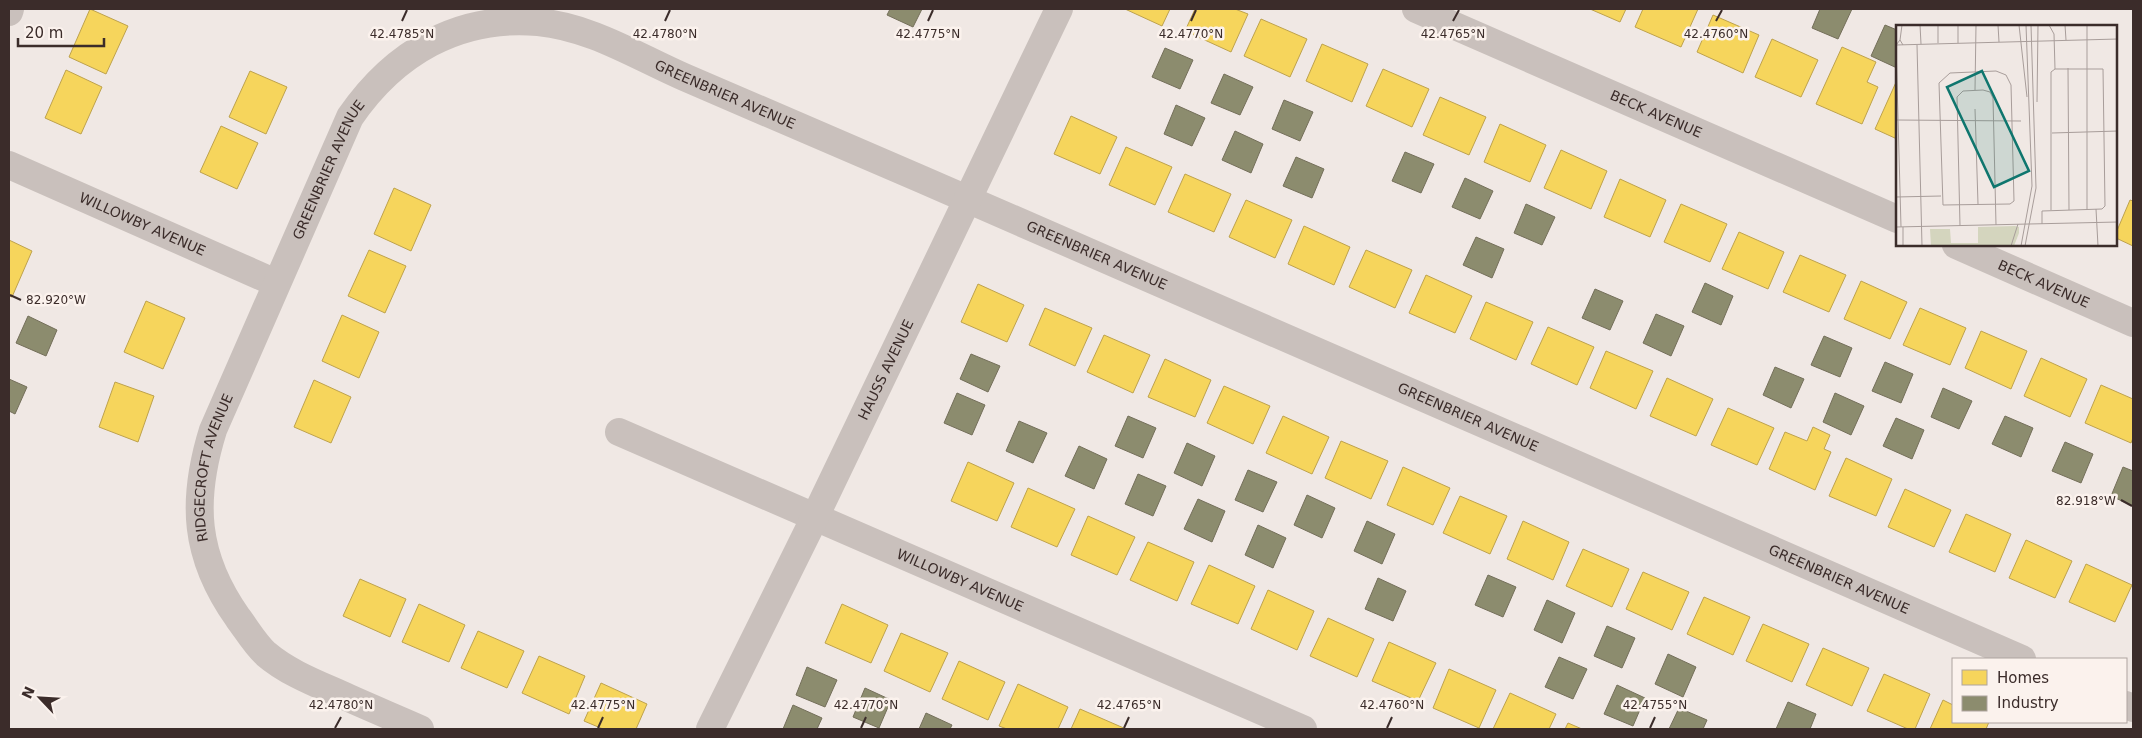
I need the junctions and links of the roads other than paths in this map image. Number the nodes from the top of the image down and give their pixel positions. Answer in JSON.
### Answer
{"nodes":[{"id":1,"x":10,"y":9,"type":"edge"},
{"id":2,"x":1059,"y":9,"type":"edge"},
{"id":3,"x":1416,"y":9,"type":"edge"},
{"id":4,"x":9,"y":12,"type":"edge"},
{"id":5,"x":9,"y":165,"type":"edge"},
{"id":6,"x":968,"y":198,"type":"junction"},
{"id":7,"x":1896,"y":219,"type":"edge"},
{"id":8,"x":1958,"y":246,"type":"edge"},
{"id":9,"x":276,"y":283,"type":"junction"},
{"id":10,"x":2133,"y":322,"type":"edge"},
{"id":11,"x":619,"y":432,"type":"dead end"},
{"id":12,"x":815,"y":517,"type":"junction"},
{"id":13,"x":2020,"y":658,"type":"edge"},
{"id":14,"x":420,"y":729,"type":"edge"},
{"id":15,"x":710,"y":729,"type":"edge"},
{"id":16,"x":1303,"y":729,"type":"edge"}],
"edges":[{"from":1,"to":4,"type":"street"},
{"from":2,"to":6,"type":"street","name":"HAUSS AVENUE"},
{"from":3,"to":7,"type":"street","name":"BECK AVENUE"},
{"from":5,"to":9,"type":"street","name":"WILLOWBY AVENUE"},
{"from":6,"to":9,"type":"street","name":"GREENBRIER AVENUE"},
{"from":6,"to":12,"type":"street","name":"HAUSS AVENUE"},
{"from":6,"to":13,"type":"street","name":"GREENBRIER AVENUE"},
{"from":8,"to":10,"type":"street","name":"BECK AVENUE"},
{"from":9,"to":14,"type":"street","name":"RIDGECROFT AVENUE"},
{"from":11,"to":12,"type":"street","name":"WILLOWBY AVENUE"},
{"from":12,"to":15,"type":"street","name":"HAUSS AVENUE"},
{"from":12,"to":16,"type":"street","name":"WILLOWBY AVENUE"}]}
